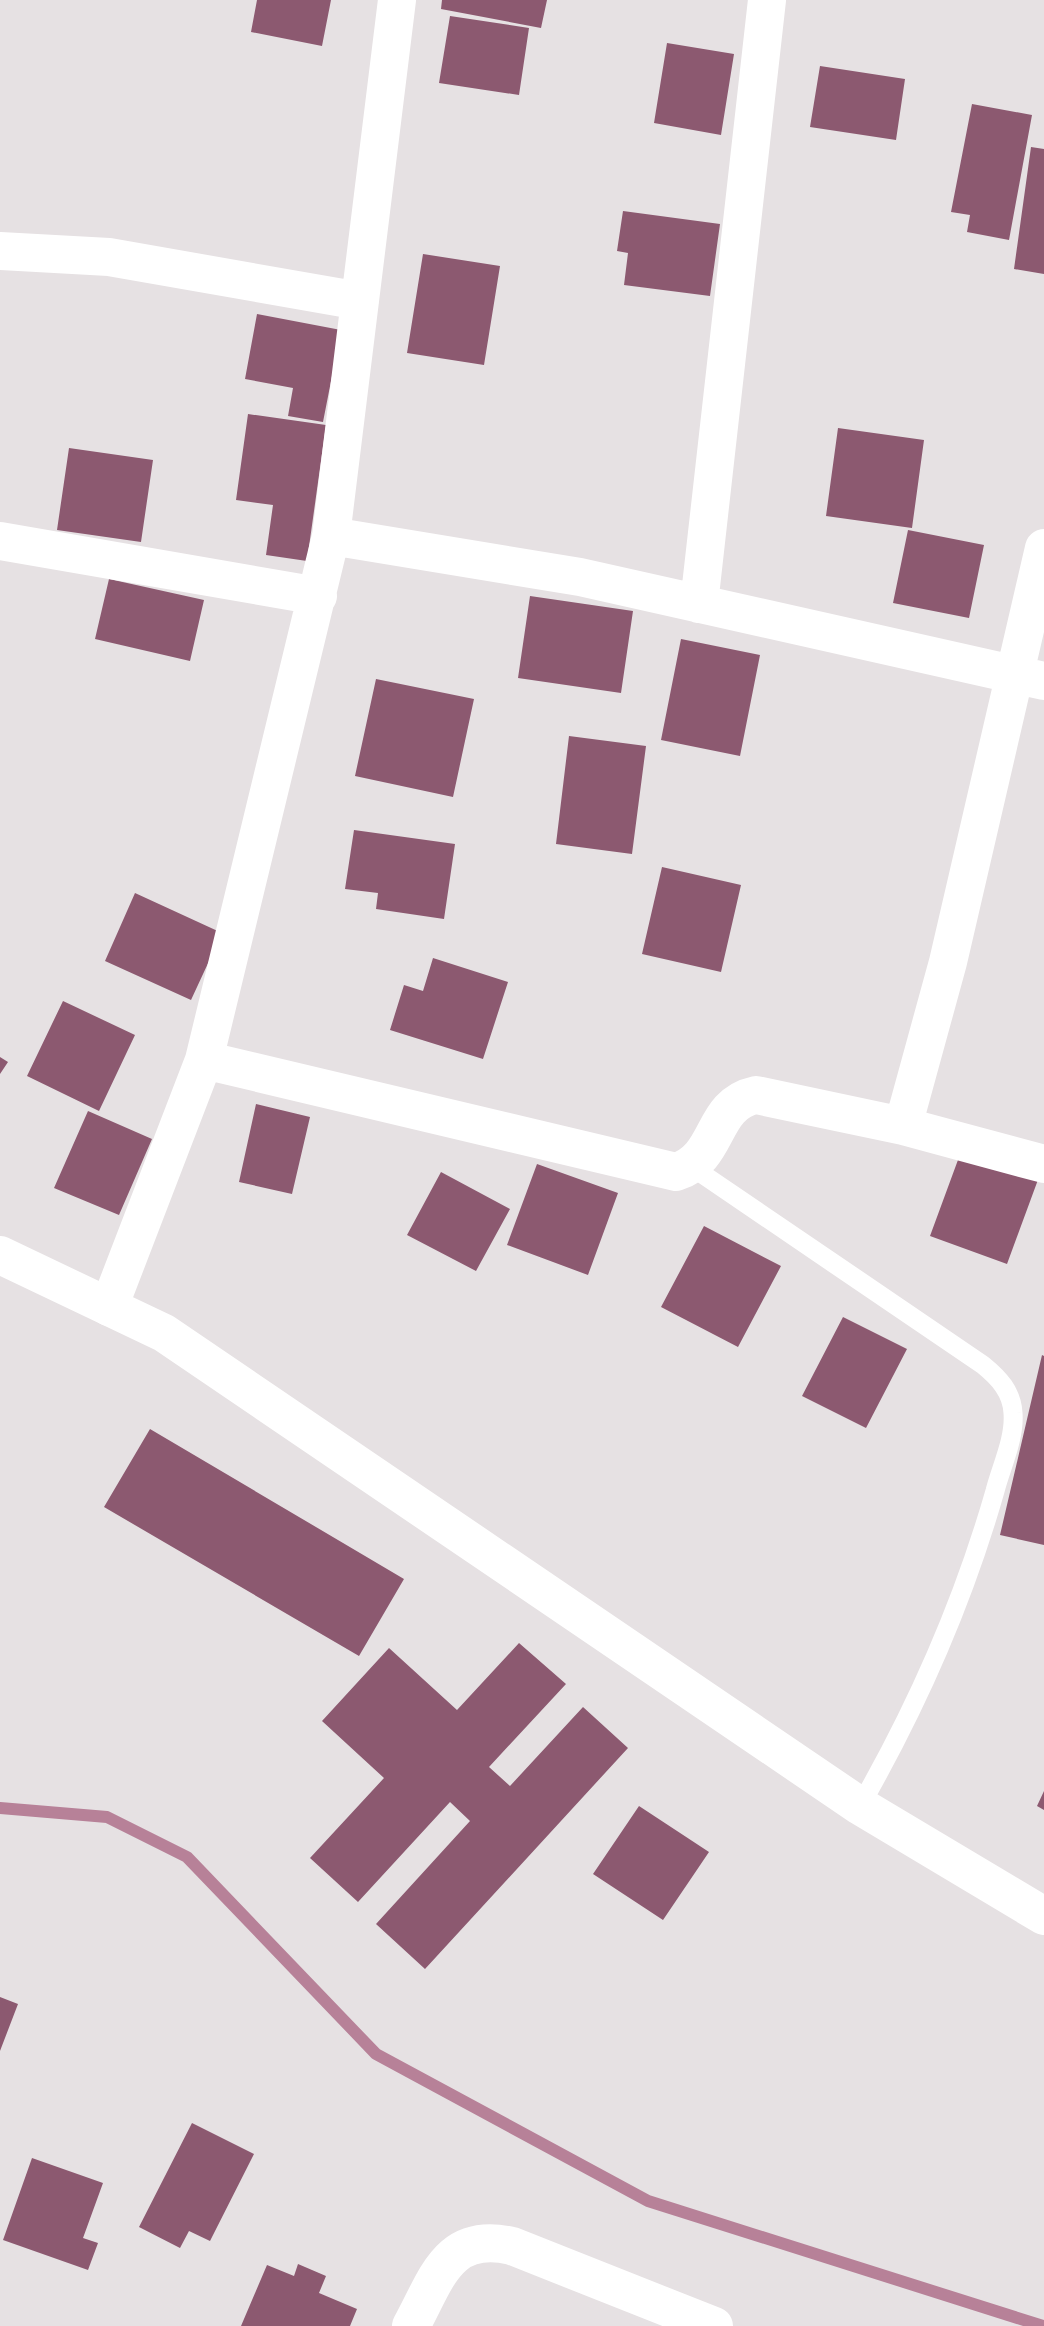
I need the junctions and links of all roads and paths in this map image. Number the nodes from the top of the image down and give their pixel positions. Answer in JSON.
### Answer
{"nodes":[{"id":1,"x":397,"y":0,"type":"edge"},
{"id":2,"x":767,"y":0,"type":"edge"},
{"id":3,"x":0,"y":251,"type":"edge"},
{"id":4,"x":360,"y":301,"type":"junction"},
{"id":5,"x":331,"y":536,"type":"junction"},
{"id":6,"x":0,"y":541,"type":"edge"},
{"id":7,"x":1044,"y":548,"type":"edge"},
{"id":8,"x":318,"y":596,"type":"junction"},
{"id":9,"x":699,"y":604,"type":"junction"},
{"id":10,"x":1031,"y":678,"type":"edge"},
{"id":11,"x":204,"y":1060,"type":"junction"},
{"id":12,"x":903,"y":1126,"type":"junction"},
{"id":13,"x":1044,"y":1164,"type":"edge"},
{"id":14,"x":692,"y":1167,"type":"junction"},
{"id":15,"x":0,"y":1255,"type":"edge"},
{"id":16,"x":109,"y":1307,"type":"junction"},
{"id":17,"x":860,"y":1806,"type":"junction"},
{"id":18,"x":1044,"y":1916,"type":"edge"},
{"id":19,"x":411,"y":2326,"type":"edge"},
{"id":20,"x":714,"y":2326,"type":"edge"}],
"edges":[{"from":1,"to":4,"type":"street"},
{"from":2,"to":9,"type":"street"},
{"from":3,"to":4,"type":"street"},
{"from":4,"to":5,"type":"street"},
{"from":5,"to":8,"type":"street"},
{"from":5,"to":9,"type":"street"},
{"from":6,"to":8,"type":"street"},
{"from":7,"to":10,"type":"street"},
{"from":8,"to":11,"type":"street"},
{"from":9,"to":10,"type":"street"},
{"from":10,"to":12,"type":"street"},
{"from":11,"to":14,"type":"street"},
{"from":11,"to":16,"type":"street"},
{"from":12,"to":13,"type":"street"},
{"from":12,"to":14,"type":"street"},
{"from":14,"to":17,"type":"lane"},
{"from":15,"to":16,"type":"street"},
{"from":16,"to":17,"type":"street"},
{"from":17,"to":18,"type":"street"},
{"from":19,"to":20,"type":"street"}]}
